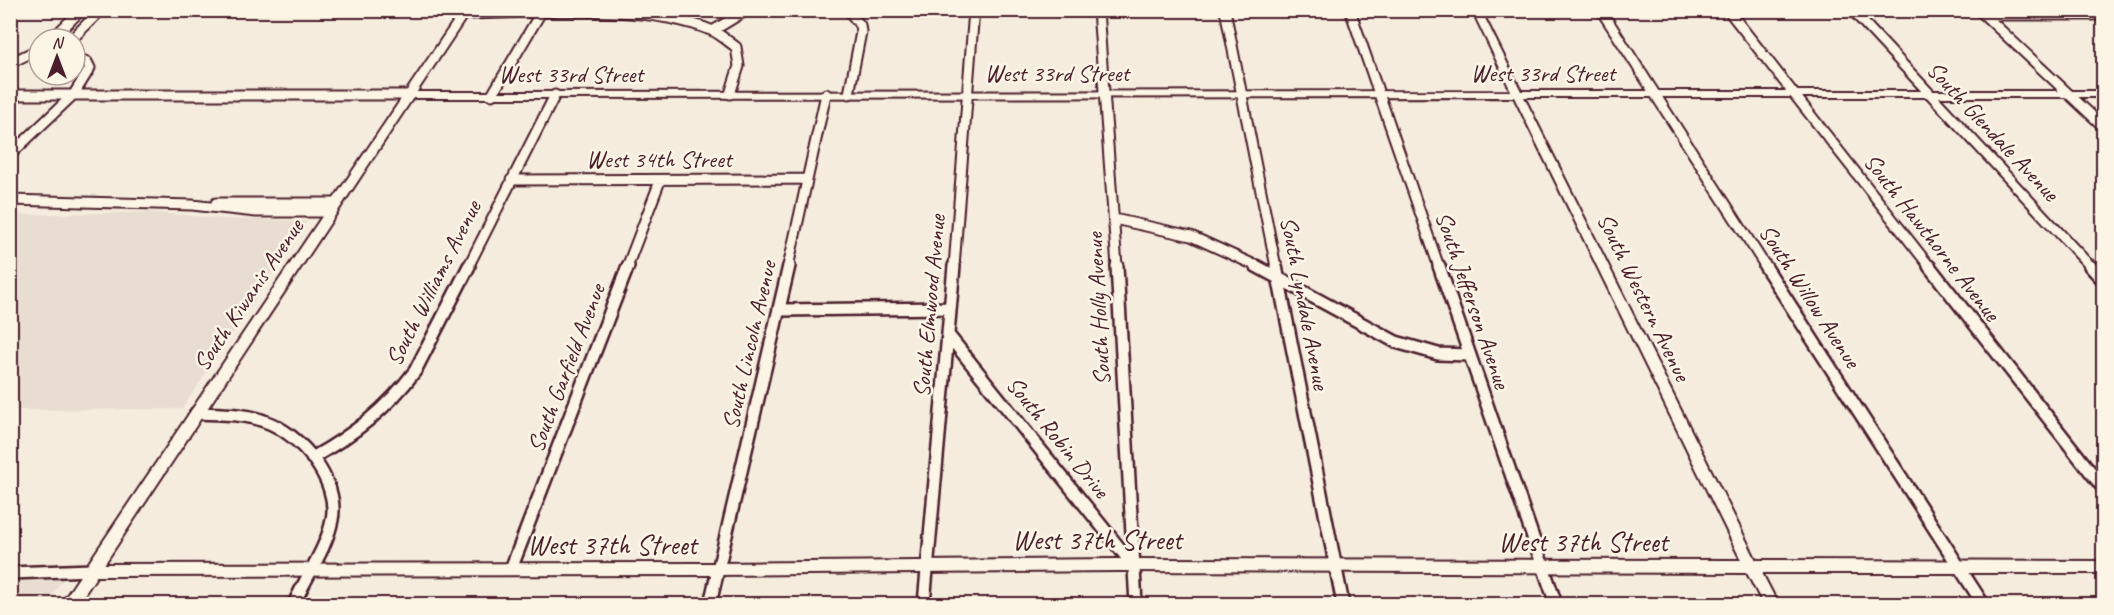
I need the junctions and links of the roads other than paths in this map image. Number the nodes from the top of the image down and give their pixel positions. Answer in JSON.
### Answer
{"nodes":[{"id":1,"x":81,"y":10,"type":"edge"},
{"id":2,"x":101,"y":10,"type":"edge"},
{"id":3,"x":747,"y":10,"type":"edge"},
{"id":4,"x":848,"y":10,"type":"edge"},
{"id":5,"x":974,"y":10,"type":"edge"},
{"id":6,"x":1098,"y":10,"type":"edge"},
{"id":7,"x":1225,"y":10,"type":"edge"},
{"id":8,"x":1350,"y":10,"type":"edge"},
{"id":9,"x":1476,"y":10,"type":"edge"},
{"id":10,"x":1601,"y":10,"type":"edge"},
{"id":11,"x":1728,"y":10,"type":"edge"},
{"id":12,"x":1852,"y":10,"type":"edge"},
{"id":13,"x":464,"y":12,"type":"edge"},
{"id":14,"x":2103,"y":12,"type":"edge"},
{"id":15,"x":1982,"y":13,"type":"edge"},
{"id":16,"x":540,"y":14,"type":"junction"},
{"id":17,"x":64,"y":27,"type":"edge"},
{"id":18,"x":84,"y":27,"type":"edge"},
{"id":19,"x":714,"y":30,"type":"junction"},
{"id":20,"x":27,"y":55,"type":"edge"},
{"id":21,"x":10,"y":63,"type":"edge"},
{"id":22,"x":78,"y":87,"type":"edge"},
{"id":23,"x":74,"y":94,"type":"junction"},
{"id":24,"x":730,"y":94,"type":"junction"},
{"id":25,"x":826,"y":94,"type":"junction"},
{"id":26,"x":849,"y":94,"type":"junction"},
{"id":27,"x":968,"y":94,"type":"junction"},
{"id":28,"x":1104,"y":94,"type":"junction"},
{"id":29,"x":1243,"y":94,"type":"junction"},
{"id":30,"x":1380,"y":94,"type":"junction"},
{"id":31,"x":1518,"y":94,"type":"junction"},
{"id":32,"x":1654,"y":94,"type":"junction"},
{"id":33,"x":1794,"y":94,"type":"junction"},
{"id":34,"x":1930,"y":94,"type":"junction"},
{"id":35,"x":2068,"y":94,"type":"junction"},
{"id":36,"x":2103,"y":94,"type":"edge"},
{"id":37,"x":10,"y":95,"type":"edge"},
{"id":38,"x":410,"y":95,"type":"junction"},
{"id":39,"x":492,"y":95,"type":"junction"},
{"id":40,"x":555,"y":95,"type":"junction"},
{"id":41,"x":2103,"y":127,"type":"edge"},
{"id":42,"x":10,"y":155,"type":"edge"},
{"id":43,"x":807,"y":179,"type":"junction"},
{"id":44,"x":511,"y":180,"type":"junction"},
{"id":45,"x":660,"y":181,"type":"junction"},
{"id":46,"x":10,"y":200,"type":"edge"},
{"id":47,"x":334,"y":208,"type":"junction"},
{"id":48,"x":1114,"y":219,"type":"junction"},
{"id":49,"x":1277,"y":275,"type":"junction"},
{"id":50,"x":2103,"y":280,"type":"edge"},
{"id":51,"x":950,"y":308,"type":"junction"},
{"id":52,"x":779,"y":310,"type":"junction"},
{"id":53,"x":949,"y":336,"type":"junction"},
{"id":54,"x":1469,"y":355,"type":"junction"},
{"id":55,"x":196,"y":413,"type":"junction"},
{"id":56,"x":312,"y":458,"type":"junction"},
{"id":57,"x":2103,"y":489,"type":"edge"},
{"id":58,"x":927,"y":565,"type":"junction"},
{"id":59,"x":1133,"y":565,"type":"junction"},
{"id":60,"x":1335,"y":565,"type":"junction"},
{"id":61,"x":1750,"y":566,"type":"junction"},
{"id":62,"x":1543,"y":567,"type":"junction"},
{"id":63,"x":1958,"y":567,"type":"junction"},
{"id":64,"x":2103,"y":567,"type":"edge"},
{"id":65,"x":511,"y":569,"type":"junction"},
{"id":66,"x":717,"y":569,"type":"junction"},
{"id":67,"x":92,"y":570,"type":"junction"},
{"id":68,"x":311,"y":571,"type":"junction"},
{"id":69,"x":10,"y":573,"type":"edge"},
{"id":70,"x":69,"y":604,"type":"edge"},
{"id":71,"x":294,"y":604,"type":"edge"},
{"id":72,"x":710,"y":604,"type":"edge"},
{"id":73,"x":924,"y":604,"type":"edge"},
{"id":74,"x":1136,"y":604,"type":"edge"},
{"id":75,"x":1343,"y":604,"type":"edge"},
{"id":76,"x":1556,"y":604,"type":"edge"},
{"id":77,"x":1770,"y":604,"type":"edge"},
{"id":78,"x":1983,"y":604,"type":"edge"}],
"edges":[{"from":1,"to":17,"type":"street"},
{"from":2,"to":18,"type":"street"},
{"from":3,"to":19,"type":"street"},
{"from":4,"to":26,"type":"street"},
{"from":5,"to":27,"type":"street","name":"South Elmwood Avenue"},
{"from":6,"to":28,"type":"street","name":"South Holly Avenue"},
{"from":7,"to":29,"type":"street","name":"South Lyndale Avenue"},
{"from":8,"to":30,"type":"street","name":"South Jefferson Avenue"},
{"from":9,"to":31,"type":"street","name":"South Western Avenue"},
{"from":10,"to":32,"type":"street","name":"South Willow Avenue"},
{"from":11,"to":33,"type":"street","name":"South Hawthorne Avenue"},
{"from":12,"to":34,"type":"street","name":"South Glendale Avenue"},
{"from":13,"to":16,"type":"street"},
{"from":13,"to":38,"type":"main road","name":"South Kiwanis Avenue"},
{"from":14,"to":15,"type":"street"},
{"from":15,"to":35,"type":"street"},
{"from":16,"to":19,"type":"street"},
{"from":16,"to":39,"type":"street"},
{"from":19,"to":24,"type":"street"},
{"from":20,"to":21,"type":"street"},
{"from":22,"to":23,"type":"street"},
{"from":23,"to":37,"type":"street","name":"West 33rd Street"},
{"from":23,"to":38,"type":"street","name":"West 33rd Street"},
{"from":23,"to":42,"type":"street"},
{"from":24,"to":25,"type":"street","name":"West 33rd Street"},
{"from":24,"to":40,"type":"street","name":"West 33rd Street"},
{"from":25,"to":26,"type":"street","name":"West 33rd Street"},
{"from":25,"to":43,"type":"street","name":"South Lincoln Avenue"},
{"from":26,"to":27,"type":"street","name":"West 33rd Street"},
{"from":27,"to":28,"type":"street","name":"West 33rd Street"},
{"from":27,"to":51,"type":"street","name":"South Elmwood Avenue"},
{"from":28,"to":29,"type":"street","name":"West 33rd Street"},
{"from":28,"to":48,"type":"street","name":"South Holly Avenue"},
{"from":29,"to":30,"type":"street","name":"West 33rd Street"},
{"from":29,"to":49,"type":"street","name":"South Lyndale Avenue"},
{"from":30,"to":31,"type":"street","name":"West 33rd Street"},
{"from":30,"to":54,"type":"street","name":"South Jefferson Avenue"},
{"from":31,"to":32,"type":"street","name":"West 33rd Street"},
{"from":31,"to":61,"type":"street","name":"South Western Avenue"},
{"from":32,"to":33,"type":"street","name":"West 33rd Street"},
{"from":32,"to":63,"type":"street","name":"South Willow Avenue"},
{"from":33,"to":34,"type":"street","name":"West 33rd Street"},
{"from":33,"to":57,"type":"street","name":"South Hawthorne Avenue"},
{"from":34,"to":35,"type":"street","name":"West 33rd Street"},
{"from":34,"to":50,"type":"street","name":"South Glendale Avenue"},
{"from":35,"to":36,"type":"street","name":"West 33rd Street"},
{"from":35,"to":41,"type":"street"},
{"from":38,"to":39,"type":"street","name":"West 33rd Street"},
{"from":38,"to":47,"type":"main road","name":"South Kiwanis Avenue"},
{"from":39,"to":40,"type":"street","name":"West 33rd Street"},
{"from":40,"to":44,"type":"street","name":"South Williams Avenue"},
{"from":43,"to":45,"type":"street","name":"West 34th Street"},
{"from":43,"to":52,"type":"street","name":"South Lincoln Avenue"},
{"from":44,"to":45,"type":"street","name":"West 34th Street"},
{"from":44,"to":56,"type":"street","name":"South Williams Avenue"},
{"from":45,"to":65,"type":"street","name":"South Garfield Avenue"},
{"from":46,"to":47,"type":"street"},
{"from":47,"to":55,"type":"main road","name":"South Kiwanis Avenue"},
{"from":48,"to":49,"type":"street"},
{"from":48,"to":59,"type":"street","name":"South Holly Avenue"},
{"from":49,"to":54,"type":"street"},
{"from":49,"to":60,"type":"street","name":"South Lyndale Avenue"},
{"from":51,"to":52,"type":"street"},
{"from":51,"to":53,"type":"street","name":"South Elmwood Avenue"},
{"from":52,"to":66,"type":"street","name":"South Lincoln Avenue"},
{"from":53,"to":58,"type":"street","name":"South Elmwood Avenue"},
{"from":53,"to":59,"type":"street","name":"South Robin Drive"},
{"from":54,"to":62,"type":"street","name":"South Jefferson Avenue"},
{"from":55,"to":56,"type":"street"},
{"from":55,"to":67,"type":"main road","name":"South Kiwanis Avenue"},
{"from":56,"to":68,"type":"street"},
{"from":58,"to":59,"type":"street","name":"West 37th Street"},
{"from":58,"to":66,"type":"street","name":"West 37th Street"},
{"from":58,"to":73,"type":"street","name":"South Elmwood Avenue"},
{"from":59,"to":60,"type":"street","name":"West 37th Street"},
{"from":59,"to":74,"type":"street","name":"South Holly Avenue"},
{"from":60,"to":62,"type":"street","name":"West 37th Street"},
{"from":60,"to":75,"type":"street","name":"South Lyndale Avenue"},
{"from":61,"to":62,"type":"street","name":"West 37th Street"},
{"from":61,"to":63,"type":"street","name":"West 37th Street"},
{"from":61,"to":77,"type":"street","name":"South Western Avenue"},
{"from":62,"to":76,"type":"street","name":"South Jefferson Avenue"},
{"from":63,"to":64,"type":"street","name":"West 37th Street"},
{"from":63,"to":78,"type":"street","name":"South Willow Avenue"},
{"from":65,"to":66,"type":"street","name":"West 37th Street"},
{"from":65,"to":68,"type":"street","name":"West 37th Street"},
{"from":66,"to":72,"type":"street","name":"South Lincoln Avenue"},
{"from":67,"to":68,"type":"street","name":"West 37th Street"},
{"from":67,"to":69,"type":"street"},
{"from":67,"to":70,"type":"main road","name":"South Kiwanis Avenue"},
{"from":68,"to":71,"type":"street"}]}
